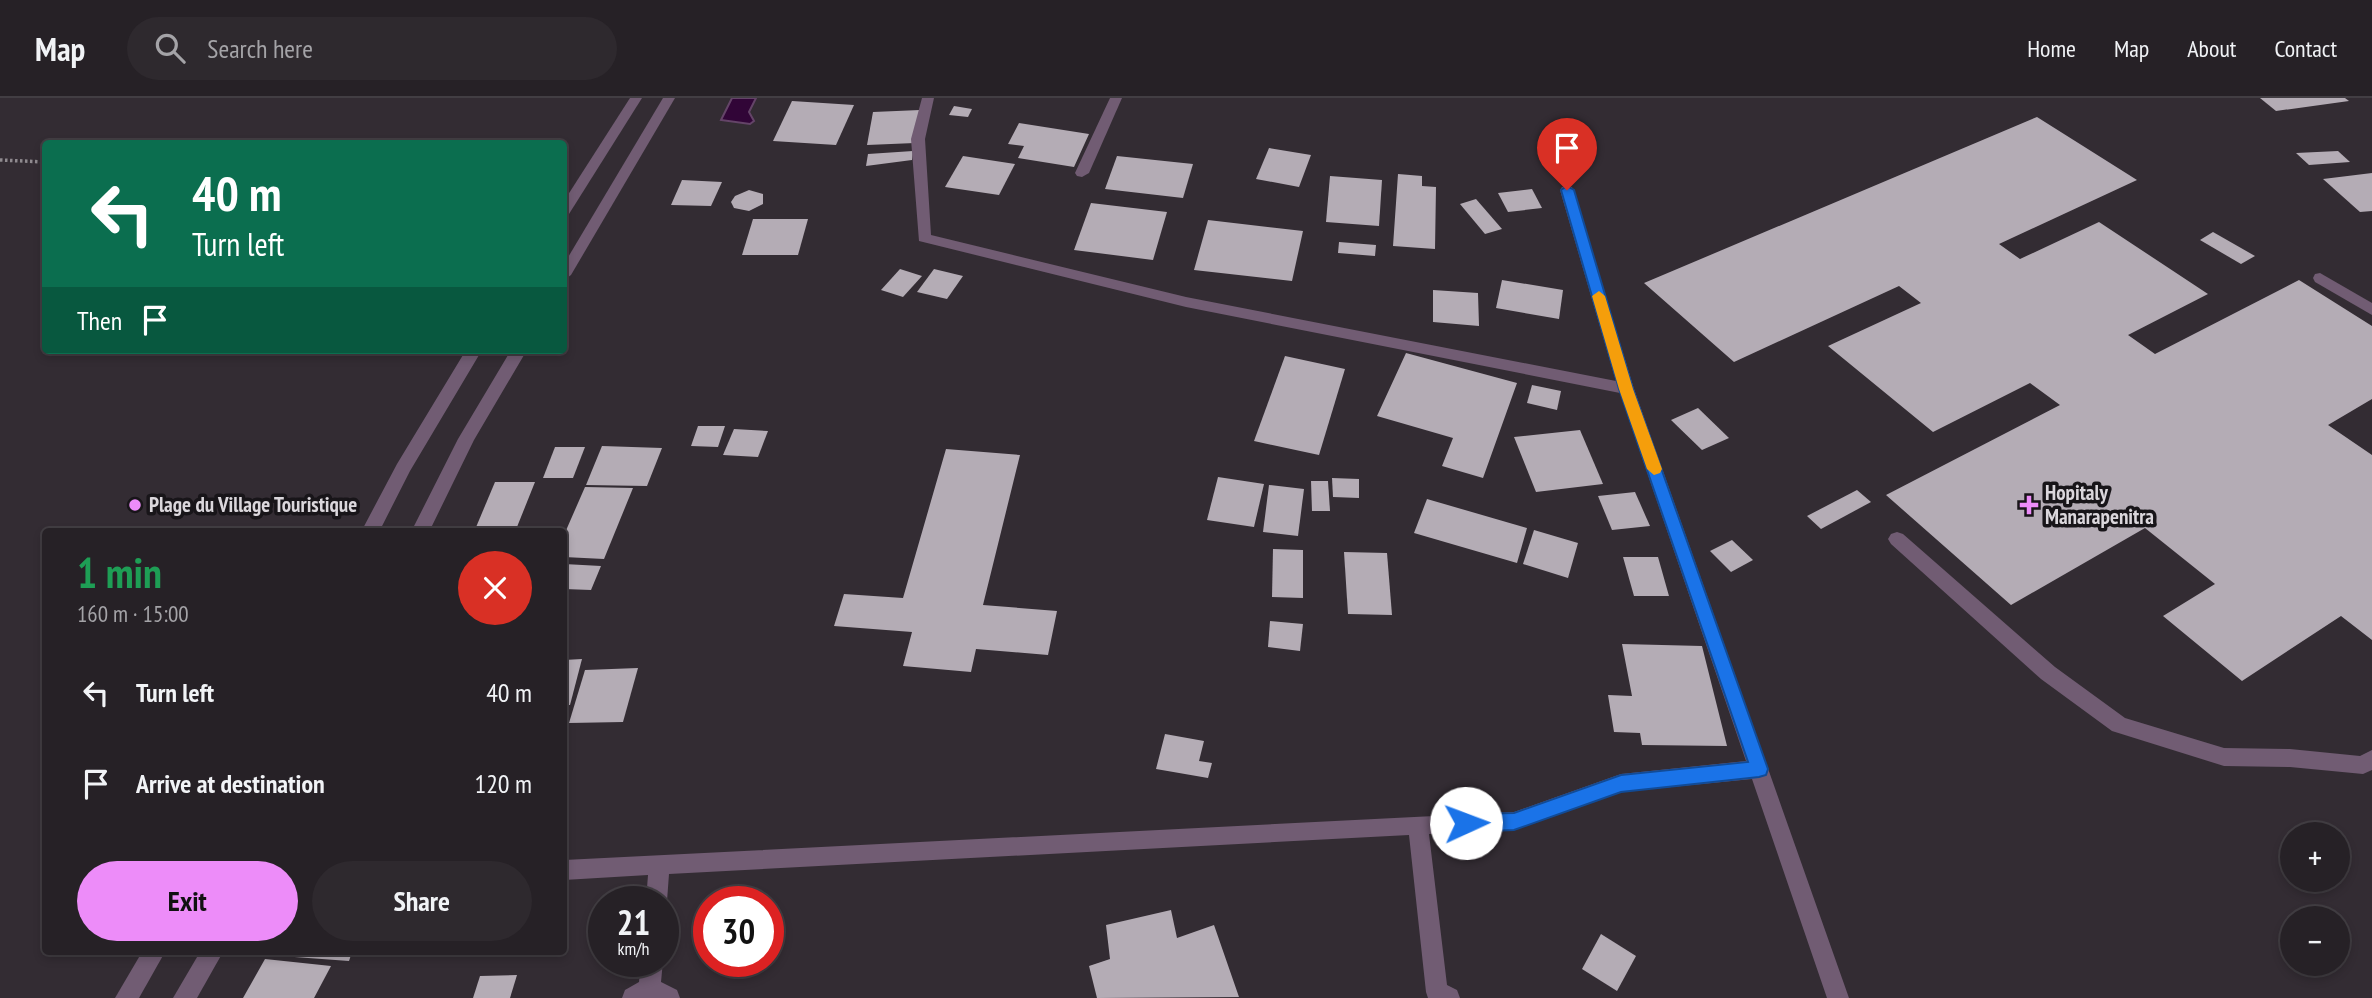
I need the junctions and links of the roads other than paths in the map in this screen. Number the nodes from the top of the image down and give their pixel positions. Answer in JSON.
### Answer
{"nodes":[{"id":1,"x":636,"y":98,"type":"edge"},
{"id":2,"x":669,"y":98,"type":"edge"},
{"id":3,"x":928,"y":98,"type":"edge"},
{"id":4,"x":1116,"y":98,"type":"edge"},
{"id":5,"x":1082,"y":173,"type":"dead end"},
{"id":6,"x":1567,"y":190,"type":"dead end"},
{"id":7,"x":567,"y":206,"type":"edge"},
{"id":8,"x":567,"y":270,"type":"edge"},
{"id":9,"x":2320,"y":278,"type":"dead end"},
{"id":10,"x":2372,"y":310,"type":"edge"},
{"id":11,"x":472,"y":354,"type":"edge"},
{"id":12,"x":517,"y":354,"type":"edge"},
{"id":13,"x":1626,"y":389,"type":"junction"},
{"id":14,"x":372,"y":528,"type":"edge"},
{"id":15,"x":422,"y":528,"type":"edge"},
{"id":16,"x":1897,"y":539,"type":"dead end"},
{"id":17,"x":2372,"y":759,"type":"edge"},
{"id":18,"x":1759,"y":769,"type":"junction"},
{"id":19,"x":1419,"y":825,"type":"junction"},
{"id":20,"x":659,"y":864,"type":"junction"},
{"id":21,"x":567,"y":870,"type":"edge"},
{"id":22,"x":657,"y":886,"type":"edge"},
{"id":23,"x":152,"y":955,"type":"edge"},
{"id":24,"x":210,"y":955,"type":"edge"},
{"id":25,"x":652,"y":977,"type":"edge"},
{"id":26,"x":651,"y":995,"type":"edge"},
{"id":27,"x":126,"y":998,"type":"edge"},
{"id":28,"x":184,"y":998,"type":"edge"},
{"id":29,"x":1449,"y":998,"type":"edge"},
{"id":30,"x":1838,"y":998,"type":"edge"}],
"edges":[{"from":1,"to":7,"type":"street"},
{"from":2,"to":8,"type":"street"},
{"from":3,"to":13,"type":"street"},
{"from":4,"to":5,"type":"street"},
{"from":6,"to":13,"type":"street"},
{"from":9,"to":10,"type":"street"},
{"from":11,"to":14,"type":"street"},
{"from":12,"to":15,"type":"street"},
{"from":13,"to":18,"type":"street"},
{"from":16,"to":17,"type":"street"},
{"from":18,"to":19,"type":"street"},
{"from":18,"to":30,"type":"street"},
{"from":19,"to":20,"type":"street"},
{"from":19,"to":29,"type":"street"},
{"from":20,"to":21,"type":"street"},
{"from":20,"to":22,"type":"street"},
{"from":23,"to":27,"type":"street"},
{"from":24,"to":28,"type":"street"},
{"from":25,"to":26,"type":"street"}]}
